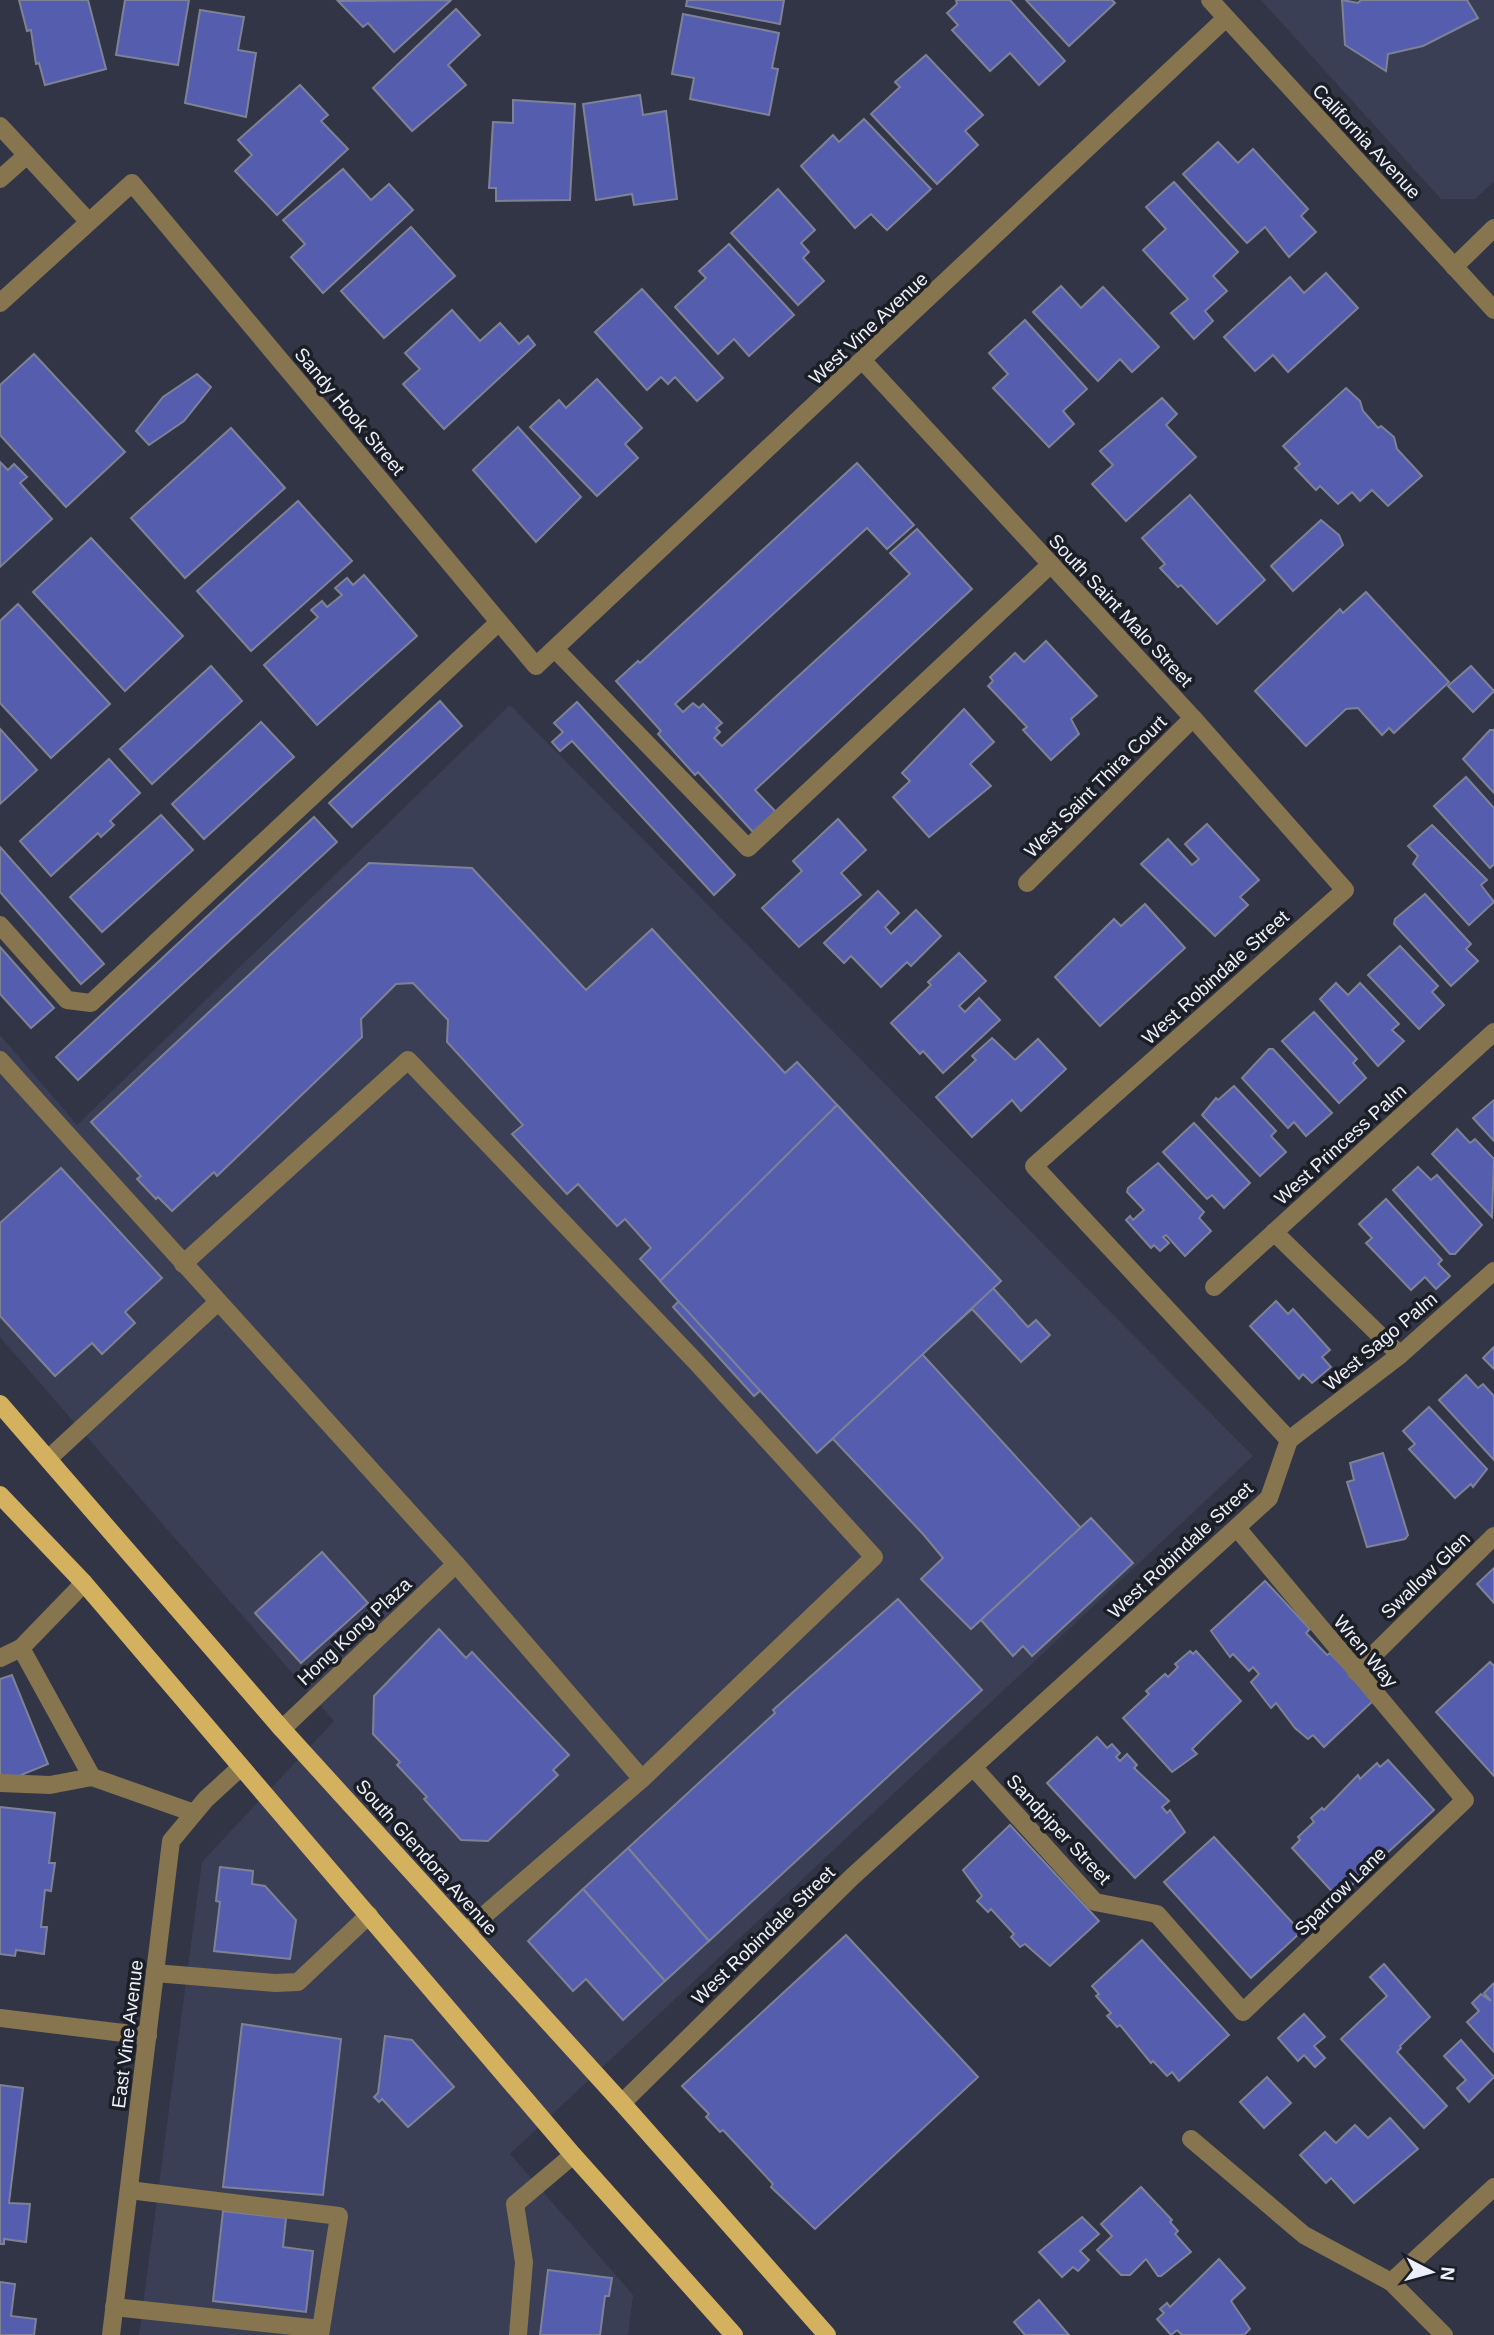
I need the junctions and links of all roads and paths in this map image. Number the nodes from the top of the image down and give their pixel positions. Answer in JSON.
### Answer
{"nodes":[{"id":1,"x":1210,"y":0,"type":"edge"},
{"id":2,"x":1226,"y":18,"type":"junction"},
{"id":3,"x":0,"y":126,"type":"edge"},
{"id":4,"x":27,"y":155,"type":"junction"},
{"id":5,"x":0,"y":179,"type":"edge"},
{"id":6,"x":89,"y":222,"type":"junction"},
{"id":7,"x":1494,"y":228,"type":"edge"},
{"id":8,"x":1454,"y":267,"type":"junction"},
{"id":9,"x":0,"y":303,"type":"edge"},
{"id":10,"x":1494,"y":310,"type":"edge"},
{"id":11,"x":863,"y":362,"type":"junction"},
{"id":12,"x":1051,"y":564,"type":"junction"},
{"id":13,"x":499,"y":622,"type":"junction"},
{"id":14,"x":555,"y":649,"type":"junction"},
{"id":15,"x":536,"y":666,"type":"joint"},
{"id":16,"x":1193,"y":718,"type":"junction"},
{"id":17,"x":1027,"y":883,"type":"dead end"},
{"id":18,"x":1345,"y":890,"type":"joint"},
{"id":19,"x":0,"y":925,"type":"edge"},
{"id":20,"x":1494,"y":1032,"type":"edge"},
{"id":21,"x":0,"y":1060,"type":"edge"},
{"id":22,"x":1274,"y":1232,"type":"junction"},
{"id":23,"x":183,"y":1264,"type":"junction"},
{"id":24,"x":1494,"y":1271,"type":"edge"},
{"id":25,"x":1214,"y":1287,"type":"dead end"},
{"id":26,"x":218,"y":1302,"type":"junction"},
{"id":27,"x":1400,"y":1355,"type":"junction"},
{"id":28,"x":0,"y":1404,"type":"edge"},
{"id":29,"x":1289,"y":1440,"type":"junction"},
{"id":30,"x":48,"y":1459,"type":"junction"},
{"id":31,"x":0,"y":1495,"type":"edge"},
{"id":32,"x":1237,"y":1528,"type":"junction"},
{"id":33,"x":1494,"y":1536,"type":"edge"},
{"id":34,"x":456,"y":1564,"type":"junction"},
{"id":35,"x":84,"y":1583,"type":"junction"},
{"id":36,"x":21,"y":1648,"type":"junction"},
{"id":37,"x":0,"y":1658,"type":"edge"},
{"id":38,"x":1356,"y":1672,"type":"junction"},
{"id":39,"x":282,"y":1729,"type":"junction"},
{"id":40,"x":241,"y":1767,"type":"junction"},
{"id":41,"x":974,"y":1769,"type":"junction"},
{"id":42,"x":92,"y":1777,"type":"junction"},
{"id":43,"x":642,"y":1779,"type":"junction"},
{"id":44,"x":0,"y":1783,"type":"edge"},
{"id":45,"x":1465,"y":1800,"type":"joint"},
{"id":46,"x":194,"y":1813,"type":"junction"},
{"id":47,"x":369,"y":1916,"type":"junction"},
{"id":48,"x":466,"y":1931,"type":"junction"},
{"id":49,"x":155,"y":1973,"type":"junction"},
{"id":50,"x":1243,"y":2012,"type":"joint"},
{"id":51,"x":0,"y":2018,"type":"edge"},
{"id":52,"x":148,"y":2036,"type":"junction"},
{"id":53,"x":622,"y":2103,"type":"junction"},
{"id":54,"x":1191,"y":2139,"type":"dead end"},
{"id":55,"x":573,"y":2155,"type":"junction"},
{"id":56,"x":1494,"y":2188,"type":"edge"},
{"id":57,"x":129,"y":2190,"type":"junction"},
{"id":58,"x":1391,"y":2282,"type":"junction"},
{"id":59,"x":114,"y":2307,"type":"junction"},
{"id":60,"x":321,"y":2332,"type":"edge"},
{"id":61,"x":111,"y":2335,"type":"edge"},
{"id":62,"x":518,"y":2335,"type":"edge"},
{"id":63,"x":734,"y":2335,"type":"edge"},
{"id":64,"x":827,"y":2335,"type":"edge"},
{"id":65,"x":1444,"y":2335,"type":"edge"}],
"edges":[{"from":1,"to":2,"type":"street","name":"California Avenue"},
{"from":2,"to":8,"type":"street","name":"California Avenue"},
{"from":2,"to":11,"type":"street","name":"West Vine Avenue"},
{"from":3,"to":4,"type":"street"},
{"from":4,"to":5,"type":"street"},
{"from":4,"to":6,"type":"street"},
{"from":6,"to":9,"type":"street"},
{"from":6,"to":13,"type":"street","name":"Sandy Hook Street"},
{"from":7,"to":8,"type":"street"},
{"from":8,"to":10,"type":"street","name":"California Avenue"},
{"from":11,"to":12,"type":"street","name":"South Saint Malo Street"},
{"from":11,"to":14,"type":"street","name":"West Vine Avenue"},
{"from":12,"to":14,"type":"street"},
{"from":12,"to":16,"type":"street","name":"South Saint Malo Street"},
{"from":13,"to":15,"type":"street","name":"Sandy Hook Street"},
{"from":13,"to":19,"type":"street"},
{"from":14,"to":15,"type":"street","name":"West Vine Avenue"},
{"from":16,"to":17,"type":"street","name":"West Saint Thira Court"},
{"from":16,"to":18,"type":"street","name":"South Saint Malo Street"},
{"from":18,"to":29,"type":"street","name":"West Robindale Street"},
{"from":20,"to":22,"type":"street","name":"West Princess Palm"},
{"from":21,"to":23,"type":"street"},
{"from":22,"to":25,"type":"street","name":"West Princess Palm"},
{"from":22,"to":27,"type":"street"},
{"from":23,"to":26,"type":"street"},
{"from":23,"to":43,"type":"street"},
{"from":24,"to":27,"type":"street","name":"West Sago Palm"},
{"from":26,"to":30,"type":"street"},
{"from":26,"to":34,"type":"street"},
{"from":27,"to":29,"type":"street","name":"West Sago Palm"},
{"from":28,"to":30,"type":"main road","name":"South Glendora Avenue"},
{"from":29,"to":32,"type":"street","name":"West Robindale Street"},
{"from":30,"to":39,"type":"main road","name":"South Glendora Avenue"},
{"from":31,"to":35,"type":"main road"},
{"from":32,"to":38,"type":"street","name":"Wren Way"},
{"from":32,"to":41,"type":"street","name":"West Robindale Street"},
{"from":33,"to":38,"type":"street","name":"Swallow Glen"},
{"from":34,"to":39,"type":"street","name":"Hong Kong Plaza"},
{"from":34,"to":43,"type":"street"},
{"from":35,"to":36,"type":"street"},
{"from":35,"to":40,"type":"main road"},
{"from":36,"to":37,"type":"street"},
{"from":36,"to":42,"type":"street"},
{"from":38,"to":45,"type":"street","name":"Wren Way"},
{"from":39,"to":48,"type":"main road","name":"South Glendora Avenue"},
{"from":40,"to":46,"type":"street","name":"East Vine Avenue"},
{"from":40,"to":47,"type":"main road"},
{"from":41,"to":50,"type":"street","name":"Sandpiper Street"},
{"from":41,"to":53,"type":"street","name":"West Robindale Street"},
{"from":42,"to":44,"type":"street"},
{"from":42,"to":46,"type":"street"},
{"from":43,"to":48,"type":"street"},
{"from":45,"to":50,"type":"street","name":"Sparrow Lane"},
{"from":46,"to":49,"type":"street","name":"East Vine Avenue"},
{"from":47,"to":49,"type":"street"},
{"from":47,"to":55,"type":"main road"},
{"from":48,"to":53,"type":"main road","name":"South Glendora Avenue"},
{"from":49,"to":52,"type":"street","name":"East Vine Avenue"},
{"from":51,"to":52,"type":"street"},
{"from":52,"to":57,"type":"street","name":"East Vine Avenue"},
{"from":53,"to":64,"type":"main road","name":"South Glendora Avenue"},
{"from":54,"to":58,"type":"street"},
{"from":55,"to":62,"type":"street"},
{"from":55,"to":63,"type":"main road"},
{"from":56,"to":58,"type":"street"},
{"from":57,"to":59,"type":"street","name":"East Vine Avenue"},
{"from":57,"to":60,"type":"street"},
{"from":58,"to":65,"type":"street"},
{"from":59,"to":60,"type":"street"},
{"from":59,"to":61,"type":"street","name":"East Vine Avenue"}]}
